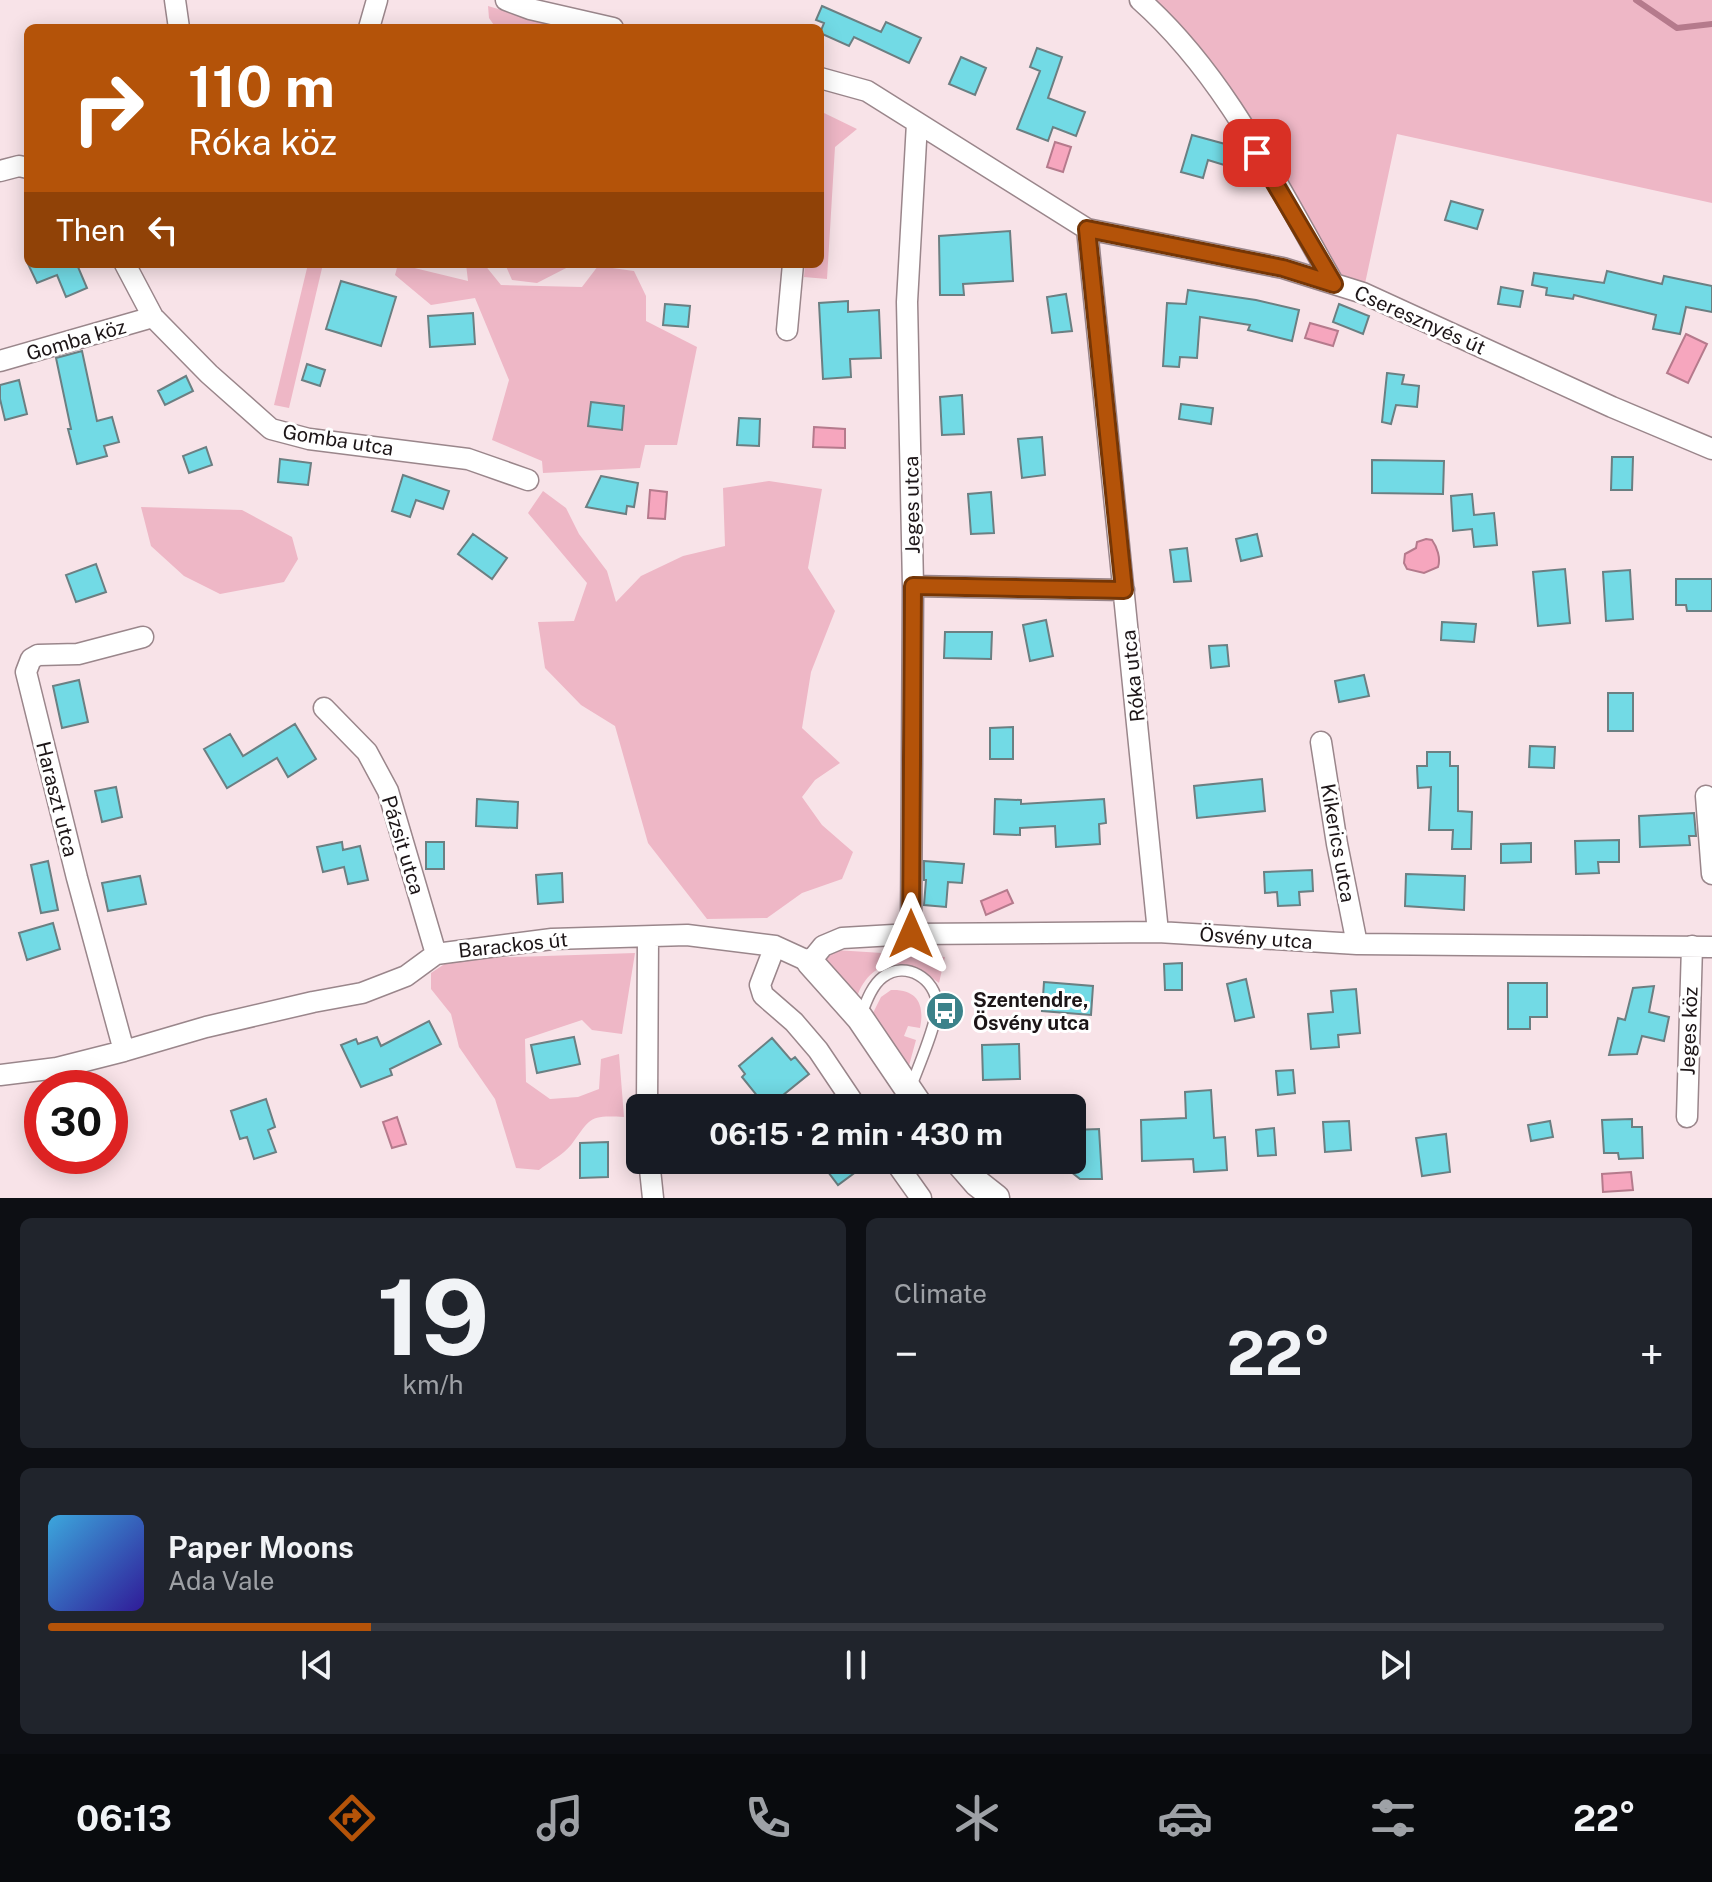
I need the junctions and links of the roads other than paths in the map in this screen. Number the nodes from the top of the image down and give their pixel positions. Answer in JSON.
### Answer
{"nodes":[{"id":1,"x":175,"y":0,"type":"edge"},
{"id":2,"x":377,"y":0,"type":"edge"},
{"id":3,"x":506,"y":0,"type":"edge"},
{"id":4,"x":1140,"y":0,"type":"edge"},
{"id":5,"x":178,"y":24,"type":"edge"},
{"id":6,"x":370,"y":24,"type":"edge"},
{"id":7,"x":596,"y":24,"type":"edge"},
{"id":8,"x":824,"y":79,"type":"edge"},
{"id":9,"x":917,"y":123,"type":"junction"},
{"id":10,"x":24,"y":167,"type":"edge"},
{"id":11,"x":0,"y":171,"type":"edge"},
{"id":12,"x":1087,"y":229,"type":"junction"},
{"id":13,"x":127,"y":268,"type":"edge"},
{"id":14,"x":793,"y":268,"type":"edge"},
{"id":15,"x":1334,"y":284,"type":"junction"},
{"id":16,"x":153,"y":317,"type":"junction"},
{"id":17,"x":787,"y":330,"type":"dead end"},
{"id":18,"x":0,"y":361,"type":"edge"},
{"id":19,"x":1712,"y":449,"type":"edge"},
{"id":20,"x":528,"y":480,"type":"dead end"},
{"id":21,"x":913,"y":586,"type":"junction"},
{"id":22,"x":1124,"y":590,"type":"junction"},
{"id":23,"x":143,"y":637,"type":"dead end"},
{"id":24,"x":324,"y":708,"type":"dead end"},
{"id":25,"x":1321,"y":742,"type":"dead end"},
{"id":26,"x":1706,"y":796,"type":"dead end"},
{"id":27,"x":1712,"y":874,"type":"edge"},
{"id":28,"x":1158,"y":932,"type":"junction"},
{"id":29,"x":911,"y":934,"type":"junction"},
{"id":30,"x":648,"y":937,"type":"junction"},
{"id":31,"x":1357,"y":944,"type":"junction"},
{"id":32,"x":775,"y":946,"type":"junction"},
{"id":33,"x":1702,"y":947,"type":"edge"},
{"id":34,"x":436,"y":954,"type":"junction"},
{"id":35,"x":810,"y":962,"type":"junction"},
{"id":36,"x":860,"y":1018,"type":"junction"},
{"id":37,"x":124,"y":1051,"type":"junction"},
{"id":38,"x":0,"y":1075,"type":"edge"},
{"id":39,"x":647,"y":1094,"type":"edge"},
{"id":40,"x":848,"y":1094,"type":"edge"},
{"id":41,"x":913,"y":1094,"type":"edge"},
{"id":42,"x":917,"y":1094,"type":"edge"},
{"id":43,"x":1687,"y":1117,"type":"dead end"},
{"id":44,"x":650,"y":1174,"type":"edge"},
{"id":45,"x":904,"y":1174,"type":"edge"},
{"id":46,"x":969,"y":1174,"type":"edge"},
{"id":47,"x":653,"y":1198,"type":"edge"},
{"id":48,"x":921,"y":1198,"type":"edge"},
{"id":49,"x":996,"y":1198,"type":"edge"}],
"edges":[{"from":1,"to":5,"type":"street"},
{"from":2,"to":6,"type":"street"},
{"from":3,"to":7,"type":"street"},
{"from":4,"to":15,"type":"street"},
{"from":8,"to":9,"type":"street","name":"Cseresznyés út"},
{"from":9,"to":12,"type":"street","name":"Cseresznyés út"},
{"from":9,"to":21,"type":"street","name":"Jeges utca"},
{"from":10,"to":11,"type":"street"},
{"from":12,"to":15,"type":"street","name":"Cseresznyés út"},
{"from":12,"to":22,"type":"street","name":"Róka utca"},
{"from":13,"to":16,"type":"street","name":"Gomba utca"},
{"from":14,"to":17,"type":"street"},
{"from":15,"to":19,"type":"street","name":"Cseresznyés út"},
{"from":16,"to":18,"type":"street","name":"Gomba köz"},
{"from":16,"to":20,"type":"street","name":"Gomba utca"},
{"from":21,"to":22,"type":"street"},
{"from":21,"to":29,"type":"street","name":"Jeges utca"},
{"from":22,"to":28,"type":"street","name":"Róka utca"},
{"from":23,"to":37,"type":"street","name":"Haraszt utca"},
{"from":24,"to":34,"type":"street","name":"Pázsit utca"},
{"from":25,"to":31,"type":"street","name":"Kikerics utca"},
{"from":26,"to":27,"type":"street"},
{"from":28,"to":29,"type":"street","name":"Ösvény utca"},
{"from":28,"to":31,"type":"street","name":"Ösvény utca"},
{"from":29,"to":35,"type":"street","name":"Ösvény utca"},
{"from":30,"to":32,"type":"street","name":"Barackos út"},
{"from":30,"to":34,"type":"street","name":"Barackos út"},
{"from":30,"to":39,"type":"street"},
{"from":31,"to":33,"type":"street","name":"Ösvény utca"},
{"from":32,"to":35,"type":"street","name":"Barackos út"},
{"from":32,"to":40,"type":"street"},
{"from":33,"to":43,"type":"street","name":"Jeges köz"},
{"from":34,"to":37,"type":"street","name":"Barackos út"},
{"from":35,"to":36,"type":"street","name":"Barackos út"},
{"from":36,"to":41,"type":"street","name":"Barackos út"},
{"from":36,"to":42,"type":"lane"},
{"from":37,"to":38,"type":"street","name":"Barackos út"},
{"from":44,"to":47,"type":"street"},
{"from":45,"to":48,"type":"street"},
{"from":46,"to":49,"type":"street"}]}
